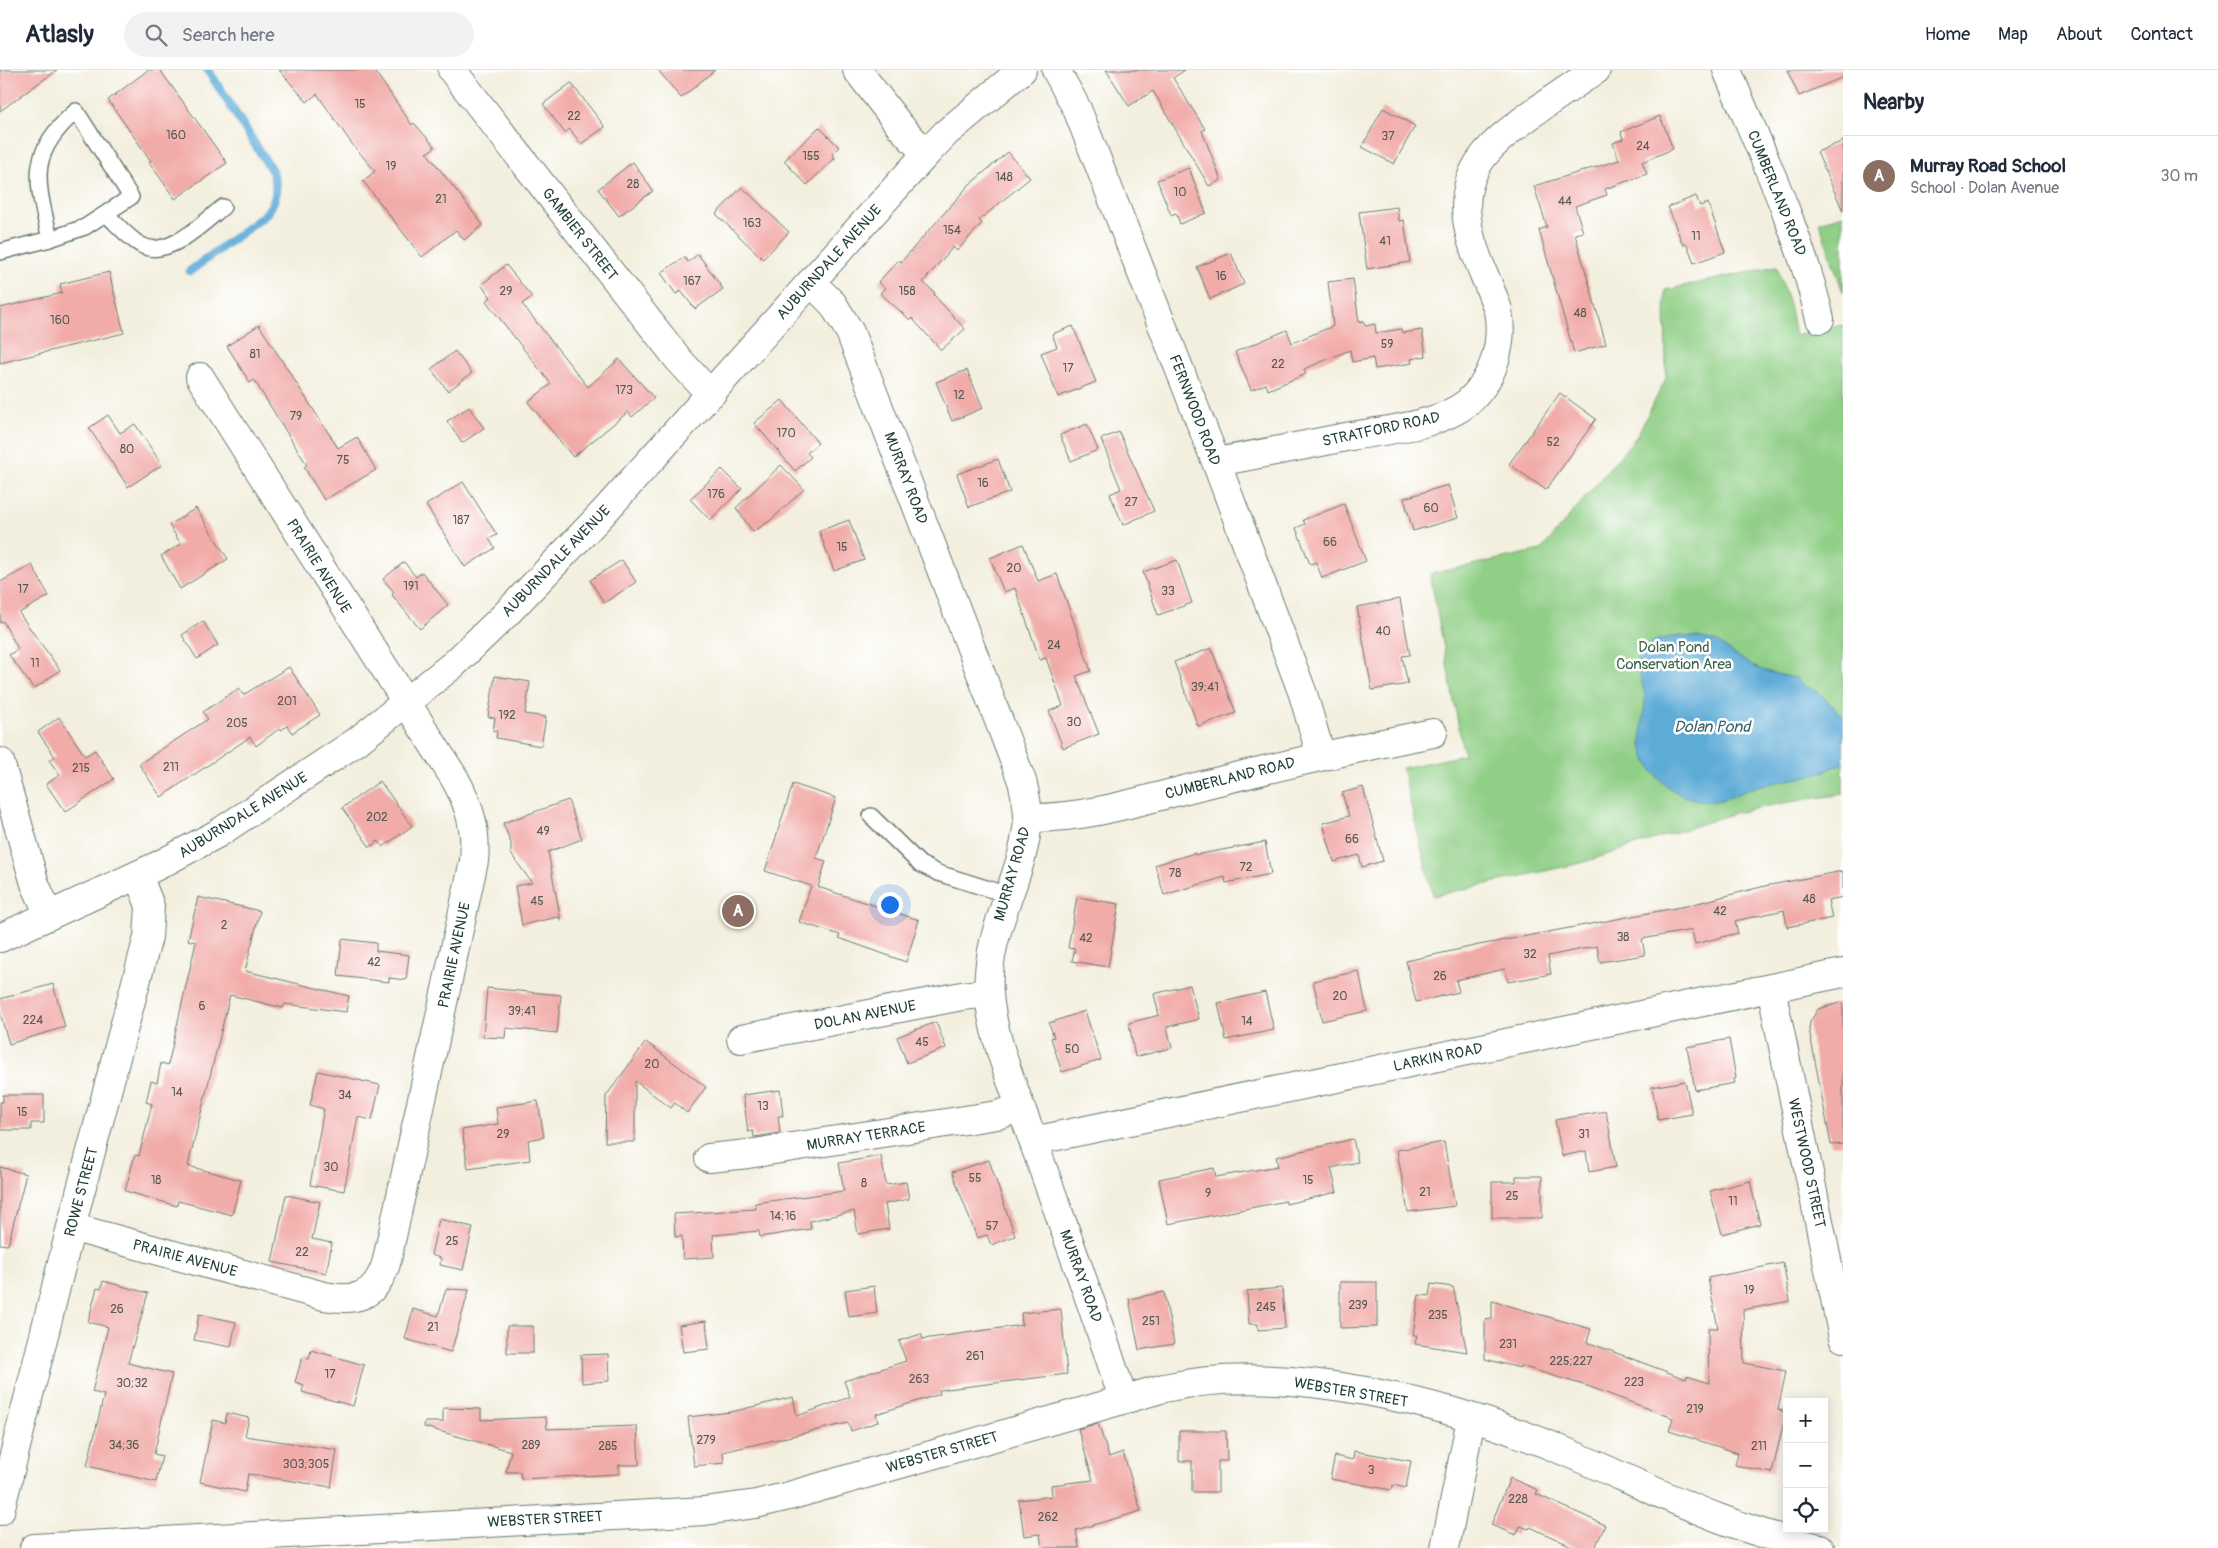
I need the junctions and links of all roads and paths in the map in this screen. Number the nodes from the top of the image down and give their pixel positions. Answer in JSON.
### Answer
{"nodes":[{"id":1,"x":452,"y":70,"type":"edge"},
{"id":2,"x":857,"y":70,"type":"edge"},
{"id":3,"x":1022,"y":70,"type":"edge"},
{"id":4,"x":1056,"y":70,"type":"edge"},
{"id":5,"x":1596,"y":70,"type":"edge"},
{"id":6,"x":1728,"y":70,"type":"edge"},
{"id":7,"x":926,"y":154,"type":"junction"},
{"id":8,"x":223,"y":207,"type":"dead end"},
{"id":9,"x":106,"y":214,"type":"junction"},
{"id":10,"x":50,"y":239,"type":"junction"},
{"id":11,"x":0,"y":252,"type":"edge"},
{"id":12,"x":812,"y":283,"type":"junction"},
{"id":13,"x":1820,"y":319,"type":"dead end"},
{"id":14,"x":200,"y":377,"type":"dead end"},
{"id":15,"x":712,"y":394,"type":"junction"},
{"id":16,"x":1216,"y":462,"type":"junction"},
{"id":17,"x":406,"y":704,"type":"junction"},
{"id":18,"x":1433,"y":733,"type":"dead end"},
{"id":19,"x":1321,"y":756,"type":"junction"},
{"id":20,"x":0,"y":762,"type":"edge"},
{"id":21,"x":871,"y":816,"type":"dead end"},
{"id":22,"x":1028,"y":818,"type":"junction"},
{"id":23,"x":138,"y":875,"type":"junction"},
{"id":24,"x":1008,"y":895,"type":"junction"},
{"id":25,"x":50,"y":915,"type":"junction"},
{"id":26,"x":0,"y":938,"type":"edge"},
{"id":27,"x":1843,"y":973,"type":"edge"},
{"id":28,"x":1771,"y":988,"type":"junction"},
{"id":29,"x":989,"y":993,"type":"junction"},
{"id":30,"x":741,"y":1039,"type":"dead end"},
{"id":31,"x":1021,"y":1108,"type":"junction"},
{"id":32,"x":1033,"y":1141,"type":"junction"},
{"id":33,"x":709,"y":1158,"type":"dead end"},
{"id":34,"x":71,"y":1227,"type":"junction"},
{"id":35,"x":1843,"y":1338,"type":"edge"},
{"id":36,"x":1123,"y":1399,"type":"junction"},
{"id":37,"x":1471,"y":1418,"type":"junction"},
{"id":38,"x":0,"y":1510,"type":"edge"},
{"id":39,"x":34,"y":1548,"type":"edge"},
{"id":40,"x":1445,"y":1548,"type":"edge"},
{"id":41,"x":1820,"y":1548,"type":"edge"}],
"edges":[{"from":1,"to":15,"type":"street","name":"GAMBIER STREET"},
{"from":2,"to":7,"type":"street"},
{"from":3,"to":7,"type":"street","name":"AUBURNDALE AVENUE"},
{"from":4,"to":16,"type":"street","name":"FERNWOOD ROAD"},
{"from":5,"to":16,"type":"street","name":"STRATFORD ROAD"},
{"from":6,"to":13,"type":"street","name":"CUMBERLAND ROAD"},
{"from":7,"to":12,"type":"street","name":"AUBURNDALE AVENUE"},
{"from":8,"to":9,"type":"lane"},
{"from":9,"to":10,"type":"lane"},
{"from":9,"to":10,"type":"lane"},
{"from":10,"to":11,"type":"lane"},
{"from":12,"to":15,"type":"street","name":"AUBURNDALE AVENUE"},
{"from":12,"to":22,"type":"street","name":"MURRAY ROAD"},
{"from":14,"to":17,"type":"street","name":"PRAIRIE AVENUE"},
{"from":15,"to":17,"type":"street","name":"AUBURNDALE AVENUE"},
{"from":16,"to":19,"type":"street","name":"FERNWOOD ROAD"},
{"from":17,"to":23,"type":"street","name":"AUBURNDALE AVENUE"},
{"from":17,"to":34,"type":"street","name":"PRAIRIE AVENUE"},
{"from":18,"to":19,"type":"street","name":"CUMBERLAND ROAD"},
{"from":19,"to":22,"type":"street","name":"CUMBERLAND ROAD"},
{"from":20,"to":25,"type":"street"},
{"from":21,"to":24,"type":"lane"},
{"from":22,"to":24,"type":"street","name":"MURRAY ROAD"},
{"from":23,"to":25,"type":"street","name":"AUBURNDALE AVENUE"},
{"from":23,"to":34,"type":"street","name":"ROWE STREET"},
{"from":24,"to":29,"type":"street","name":"MURRAY ROAD"},
{"from":25,"to":26,"type":"street","name":"AUBURNDALE AVENUE"},
{"from":27,"to":28,"type":"street","name":"LARKIN ROAD"},
{"from":28,"to":32,"type":"street","name":"LARKIN ROAD"},
{"from":28,"to":35,"type":"street","name":"WESTWOOD STREET"},
{"from":29,"to":30,"type":"street","name":"DOLAN AVENUE"},
{"from":29,"to":31,"type":"street","name":"MURRAY ROAD"},
{"from":31,"to":32,"type":"street","name":"MURRAY ROAD"},
{"from":31,"to":33,"type":"street","name":"MURRAY TERRACE"},
{"from":32,"to":36,"type":"street","name":"MURRAY ROAD"},
{"from":34,"to":38,"type":"street","name":"ROWE STREET"},
{"from":36,"to":37,"type":"street","name":"WEBSTER STREET"},
{"from":36,"to":39,"type":"street","name":"WEBSTER STREET"},
{"from":37,"to":40,"type":"street"},
{"from":37,"to":41,"type":"street","name":"WEBSTER STREET"}]}
